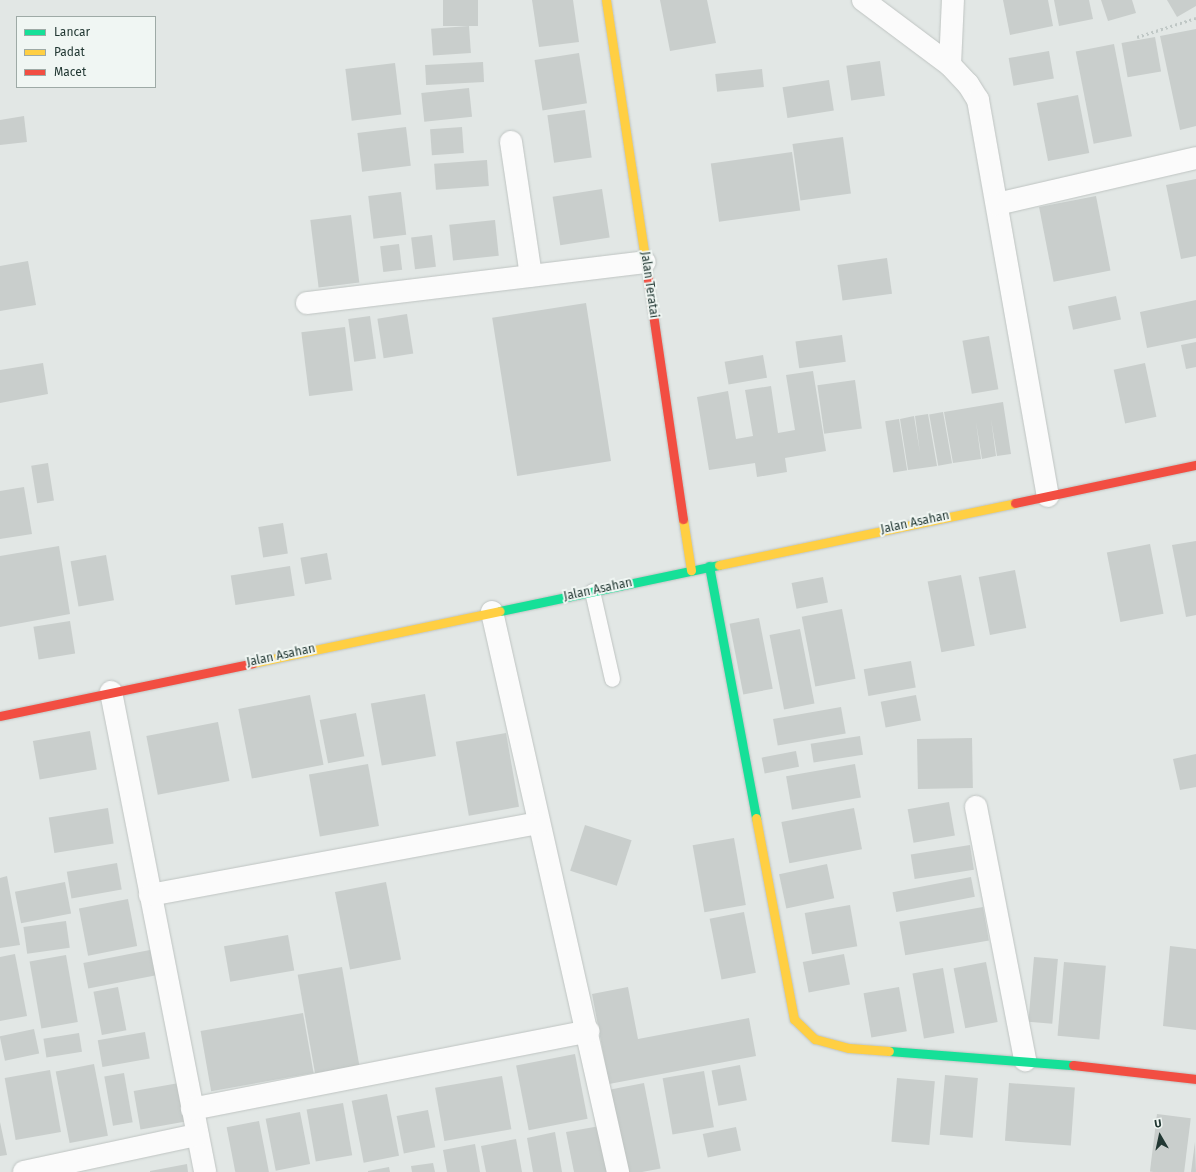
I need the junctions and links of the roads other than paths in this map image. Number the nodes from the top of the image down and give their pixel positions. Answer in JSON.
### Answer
{"nodes":[{"id":1,"x":606,"y":0,"type":"edge"},
{"id":2,"x":863,"y":0,"type":"edge"},
{"id":3,"x":953,"y":0,"type":"edge"},
{"id":4,"x":950,"y":65,"type":"junction"},
{"id":5,"x":511,"y":142,"type":"dead end"},
{"id":6,"x":1196,"y":158,"type":"edge"},
{"id":7,"x":997,"y":204,"type":"junction"},
{"id":8,"x":645,"y":262,"type":"junction"},
{"id":9,"x":531,"y":276,"type":"junction"},
{"id":10,"x":307,"y":303,"type":"dead end"},
{"id":11,"x":1196,"y":465,"type":"edge"},
{"id":12,"x":1048,"y":496,"type":"junction"},
{"id":13,"x":708,"y":566,"type":"junction"},
{"id":14,"x":691,"y":570,"type":"junction"},
{"id":15,"x":592,"y":591,"type":"junction"},
{"id":16,"x":492,"y":612,"type":"junction"},
{"id":17,"x":612,"y":679,"type":"dead end"},
{"id":18,"x":111,"y":692,"type":"junction"},
{"id":19,"x":0,"y":716,"type":"edge"},
{"id":20,"x":976,"y":807,"type":"dead end"},
{"id":21,"x":538,"y":823,"type":"junction"},
{"id":22,"x":150,"y":895,"type":"junction"},
{"id":23,"x":588,"y":1031,"type":"junction"},
{"id":24,"x":1025,"y":1060,"type":"junction"},
{"id":25,"x":1196,"y":1079,"type":"edge"},
{"id":26,"x":192,"y":1109,"type":"junction"},
{"id":27,"x":197,"y":1135,"type":"junction"},
{"id":28,"x":24,"y":1172,"type":"edge"},
{"id":29,"x":205,"y":1172,"type":"edge"},
{"id":30,"x":618,"y":1172,"type":"edge"}],
"edges":[{"from":1,"to":8,"type":"street","name":"Jalan Teratai"},
{"from":2,"to":4,"type":"street"},
{"from":3,"to":4,"type":"street"},
{"from":4,"to":7,"type":"street"},
{"from":5,"to":9,"type":"street"},
{"from":6,"to":7,"type":"street"},
{"from":7,"to":12,"type":"street"},
{"from":8,"to":9,"type":"street"},
{"from":8,"to":14,"type":"street","name":"Jalan Teratai"},
{"from":9,"to":10,"type":"street"},
{"from":11,"to":12,"type":"street","name":"Jalan Asahan"},
{"from":12,"to":13,"type":"street","name":"Jalan Asahan"},
{"from":13,"to":14,"type":"street","name":"Jalan Asahan"},
{"from":13,"to":24,"type":"street"},
{"from":14,"to":15,"type":"street","name":"Jalan Asahan"},
{"from":15,"to":16,"type":"street","name":"Jalan Asahan"},
{"from":15,"to":17,"type":"lane"},
{"from":16,"to":18,"type":"street","name":"Jalan Asahan"},
{"from":16,"to":21,"type":"street"},
{"from":18,"to":19,"type":"street","name":"Jalan Asahan"},
{"from":18,"to":22,"type":"street"},
{"from":20,"to":24,"type":"street"},
{"from":21,"to":22,"type":"street"},
{"from":21,"to":23,"type":"street"},
{"from":22,"to":26,"type":"street"},
{"from":23,"to":26,"type":"street"},
{"from":23,"to":30,"type":"street"},
{"from":24,"to":25,"type":"street"},
{"from":26,"to":27,"type":"street"},
{"from":27,"to":28,"type":"street"},
{"from":27,"to":29,"type":"street"}]}
